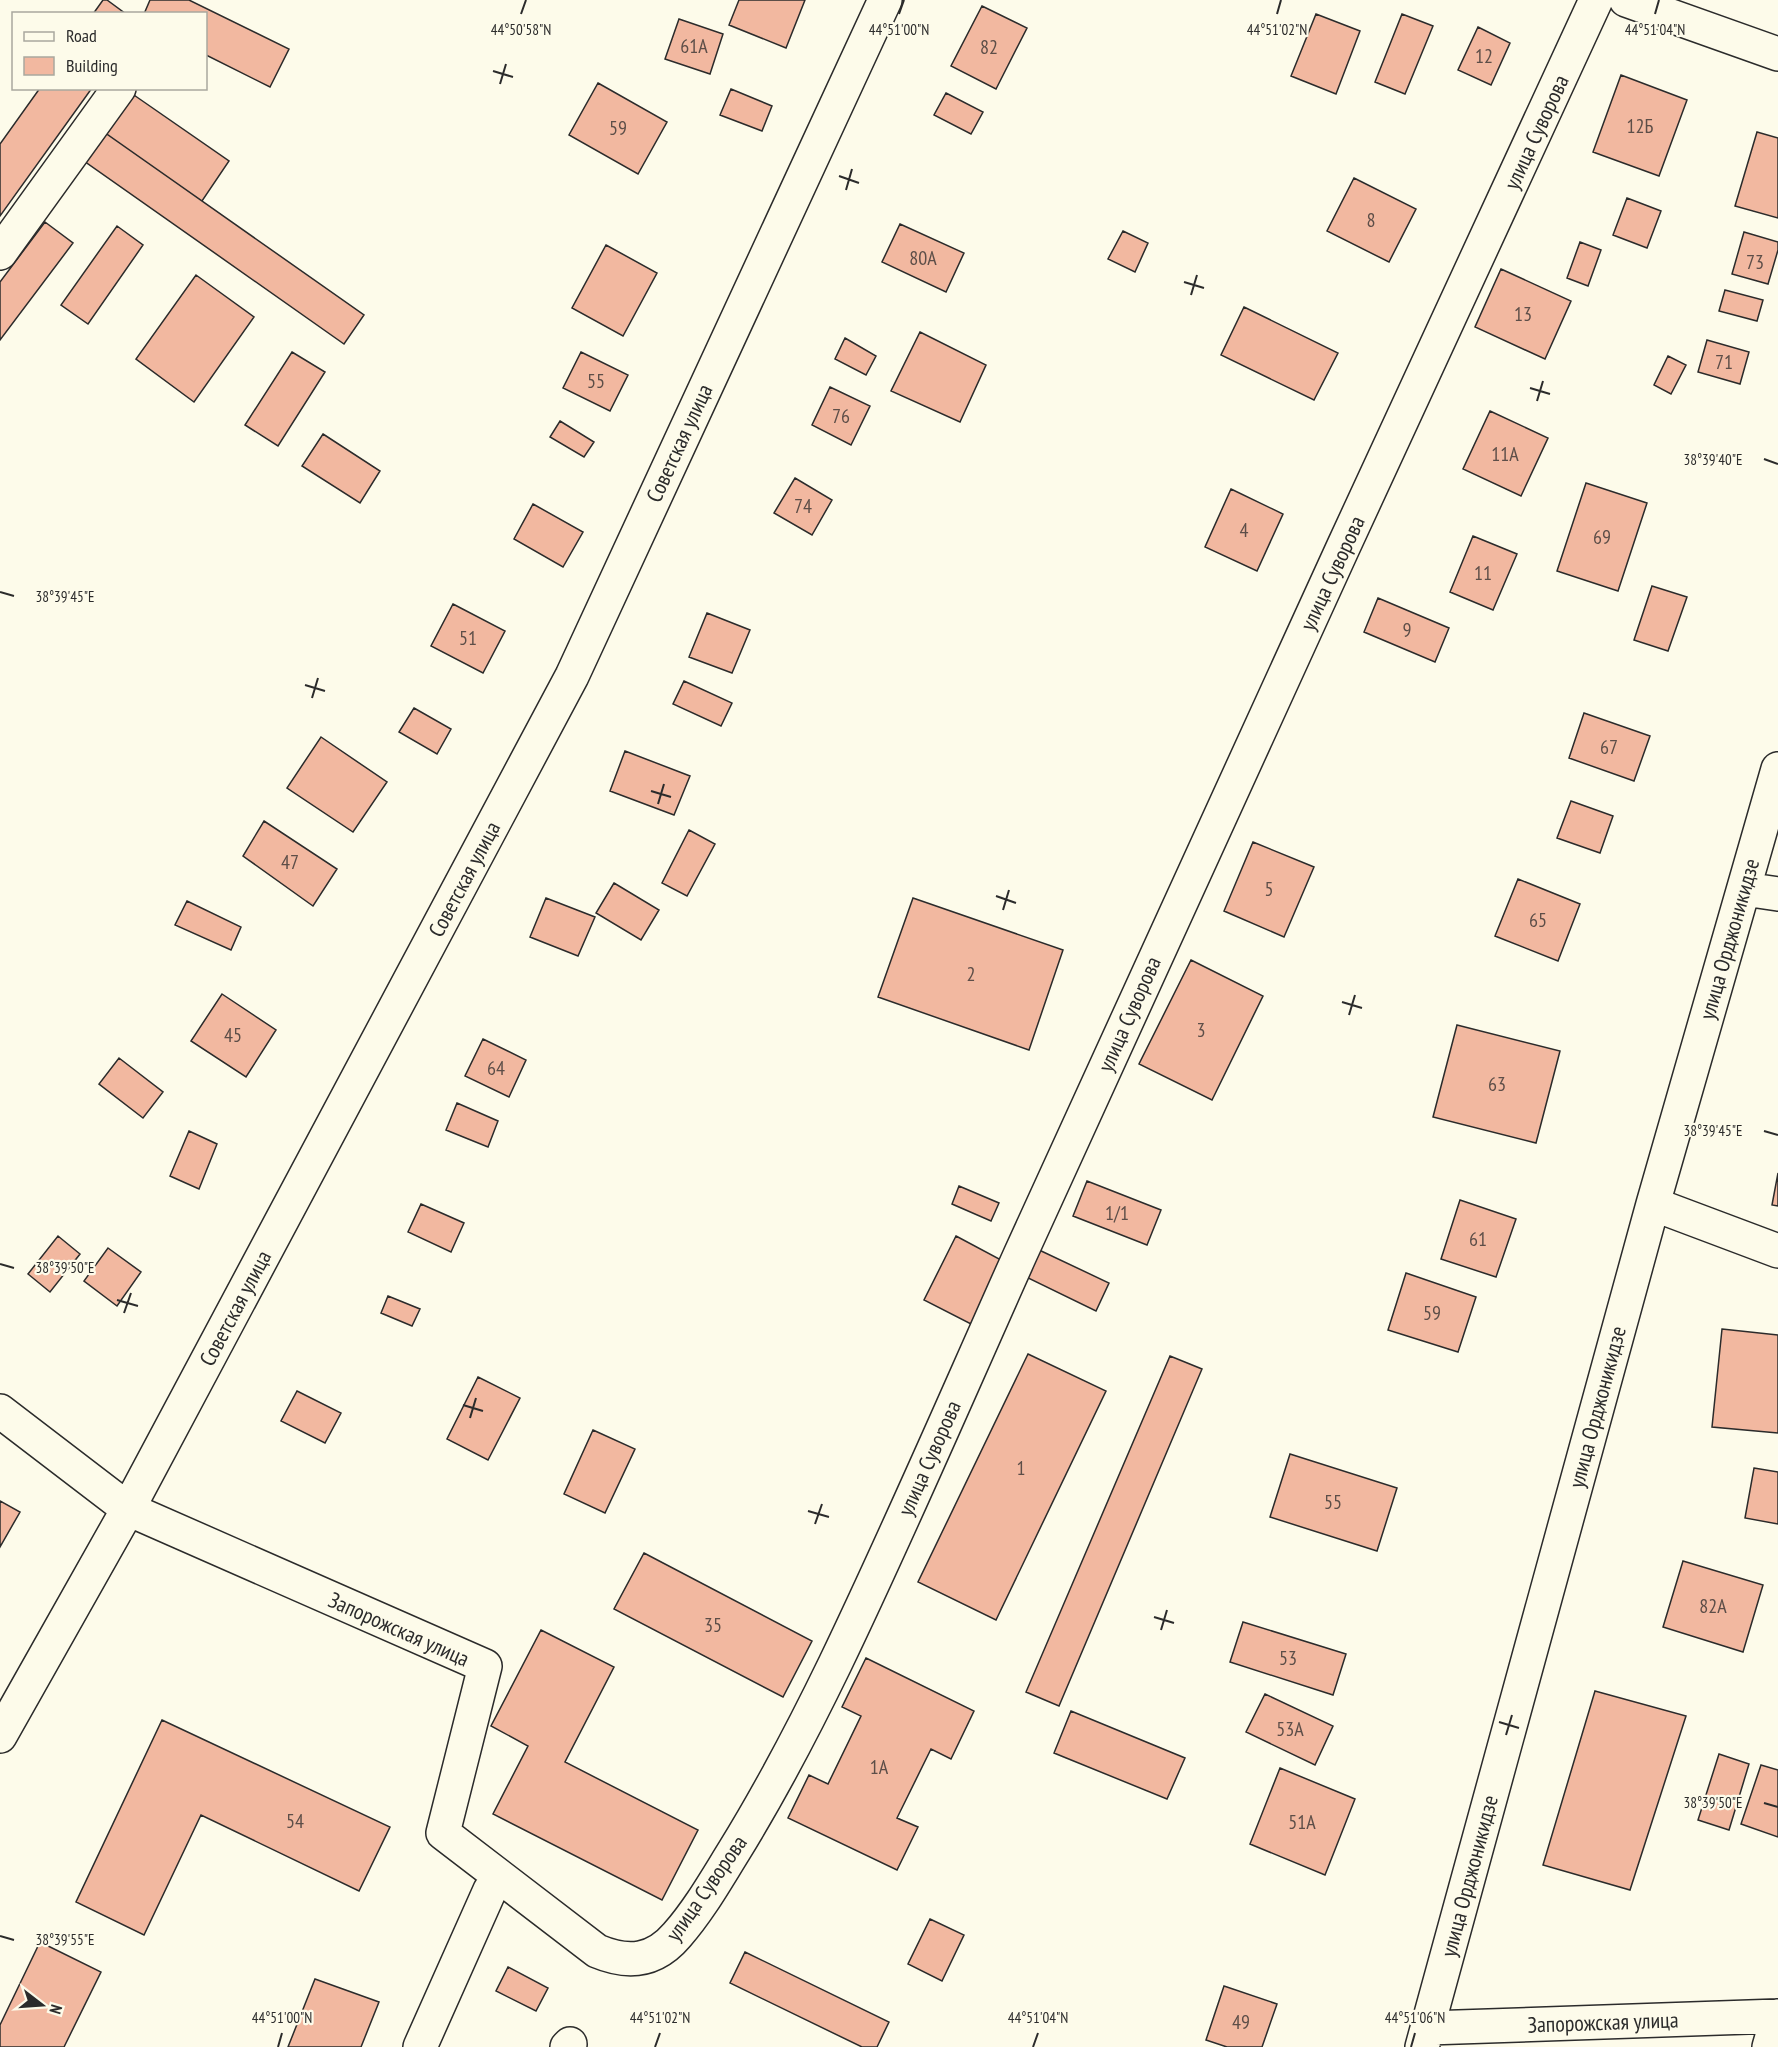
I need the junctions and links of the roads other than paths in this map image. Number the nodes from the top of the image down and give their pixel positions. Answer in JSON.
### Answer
{"nodes":[{"id":1,"x":885,"y":0,"type":"edge"},
{"id":2,"x":1596,"y":0,"type":"edge"},
{"id":3,"x":1626,"y":0,"type":"edge"},
{"id":4,"x":1778,"y":54,"type":"edge"},
{"id":5,"x":118,"y":90,"type":"edge"},
{"id":6,"x":0,"y":253,"type":"edge"},
{"id":7,"x":1778,"y":769,"type":"edge"},
{"id":8,"x":1744,"y":889,"type":"junction"},
{"id":9,"x":1778,"y":894,"type":"edge"},
{"id":10,"x":1653,"y":1204,"type":"junction"},
{"id":11,"x":1778,"y":1251,"type":"edge"},
{"id":12,"x":0,"y":1411,"type":"edge"},
{"id":13,"x":128,"y":1509,"type":"junction"},
{"id":14,"x":0,"y":1736,"type":"edge"},
{"id":15,"x":490,"y":1890,"type":"dead end"},
{"id":16,"x":597,"y":1951,"type":"joint"},
{"id":17,"x":1778,"y":2016,"type":"edge"},
{"id":18,"x":1425,"y":2038,"type":"edge"},
{"id":19,"x":420,"y":2047,"type":"edge"},
{"id":20,"x":1769,"y":2047,"type":"edge"}],
"edges":[{"from":1,"to":13,"type":"street","name":"Советская улица"},
{"from":2,"to":16,"type":"street","name":"улица Суворова"},
{"from":3,"to":4,"type":"street"},
{"from":5,"to":6,"type":"street"},
{"from":7,"to":8,"type":"street","name":"улица Орджоникидзе"},
{"from":8,"to":9,"type":"street"},
{"from":8,"to":10,"type":"street","name":"улица Орджоникидзе"},
{"from":10,"to":11,"type":"street"},
{"from":10,"to":18,"type":"street","name":"улица Орджоникидзе"},
{"from":12,"to":13,"type":"street","name":"Запорожская улица"},
{"from":13,"to":14,"type":"street","name":"Советская улица"},
{"from":13,"to":16,"type":"street","name":"Запорожская улица"},
{"from":15,"to":19,"type":"street"},
{"from":17,"to":18,"type":"street","name":"Запорожская улица"},
{"from":17,"to":20,"type":"street"}]}
